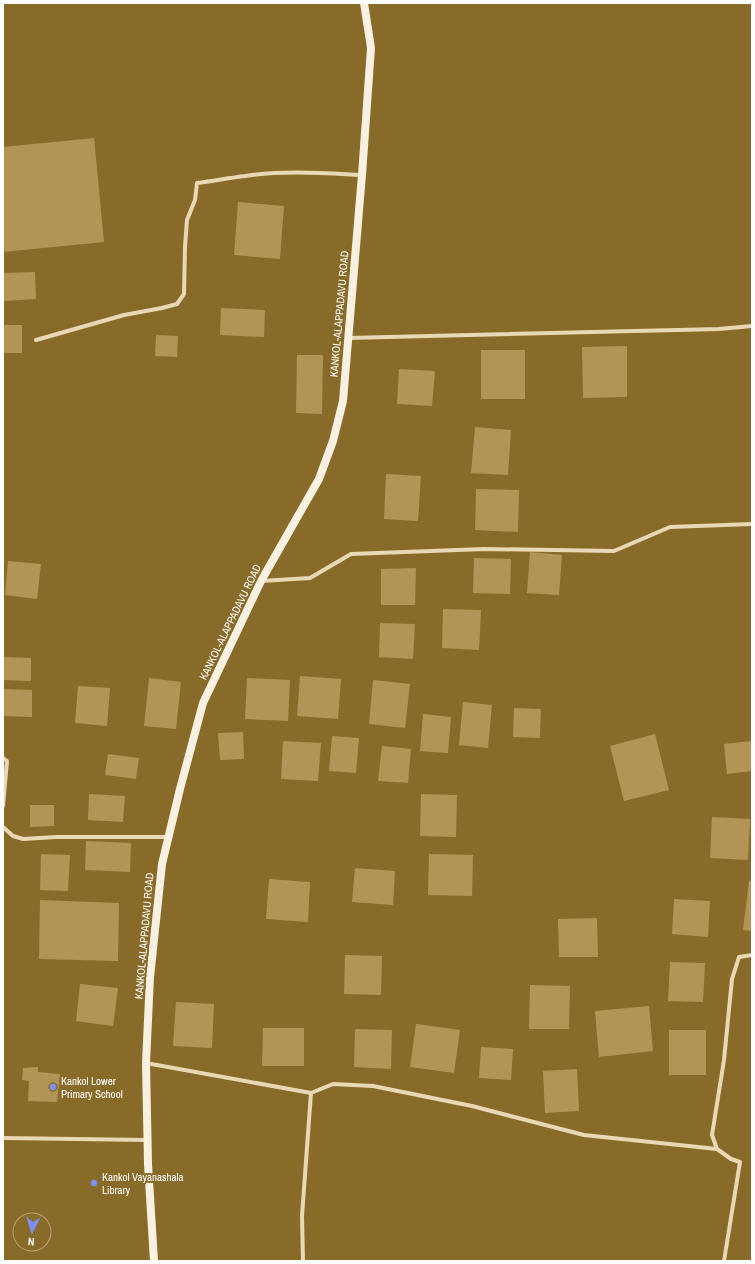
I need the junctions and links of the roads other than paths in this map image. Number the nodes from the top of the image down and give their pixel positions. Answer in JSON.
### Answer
{"nodes":[{"id":1,"x":364,"y":3,"type":"edge"},
{"id":2,"x":362,"y":175,"type":"junction"},
{"id":3,"x":752,"y":326,"type":"edge"},
{"id":4,"x":348,"y":338,"type":"junction"},
{"id":5,"x":36,"y":340,"type":"dead end"},
{"id":6,"x":752,"y":524,"type":"edge"},
{"id":7,"x":261,"y":581,"type":"junction"},
{"id":8,"x":3,"y":758,"type":"edge"},
{"id":9,"x":3,"y":806,"type":"edge"},
{"id":10,"x":3,"y":827,"type":"edge"},
{"id":11,"x":168,"y":837,"type":"junction"},
{"id":12,"x":752,"y":955,"type":"edge"},
{"id":13,"x":146,"y":1063,"type":"junction"},
{"id":14,"x":311,"y":1093,"type":"junction"},
{"id":15,"x":3,"y":1138,"type":"edge"},
{"id":16,"x":147,"y":1140,"type":"junction"},
{"id":17,"x":717,"y":1149,"type":"junction"},
{"id":18,"x":154,"y":1261,"type":"edge"},
{"id":19,"x":303,"y":1261,"type":"edge"},
{"id":20,"x":724,"y":1261,"type":"edge"}],
"edges":[{"from":1,"to":2,"type":"main road","name":"KANKOL-ALAPPADAVU ROAD"},
{"from":2,"to":4,"type":"main road","name":"KANKOL-ALAPPADAVU ROAD"},
{"from":2,"to":5,"type":"street"},
{"from":3,"to":4,"type":"street"},
{"from":4,"to":7,"type":"main road","name":"KANKOL-ALAPPADAVU ROAD"},
{"from":6,"to":7,"type":"street"},
{"from":7,"to":11,"type":"main road","name":"KANKOL-ALAPPADAVU ROAD"},
{"from":8,"to":9,"type":"street"},
{"from":10,"to":11,"type":"street"},
{"from":11,"to":13,"type":"main road","name":"KANKOL-ALAPPADAVU ROAD"},
{"from":12,"to":17,"type":"street"},
{"from":13,"to":14,"type":"street"},
{"from":13,"to":16,"type":"main road","name":"KANKOL-ALAPPADAVU ROAD"},
{"from":14,"to":17,"type":"street"},
{"from":14,"to":19,"type":"street"},
{"from":15,"to":16,"type":"street"},
{"from":16,"to":18,"type":"main road","name":"KANKOL-ALAPPADAVU ROAD"},
{"from":17,"to":20,"type":"street"}]}
